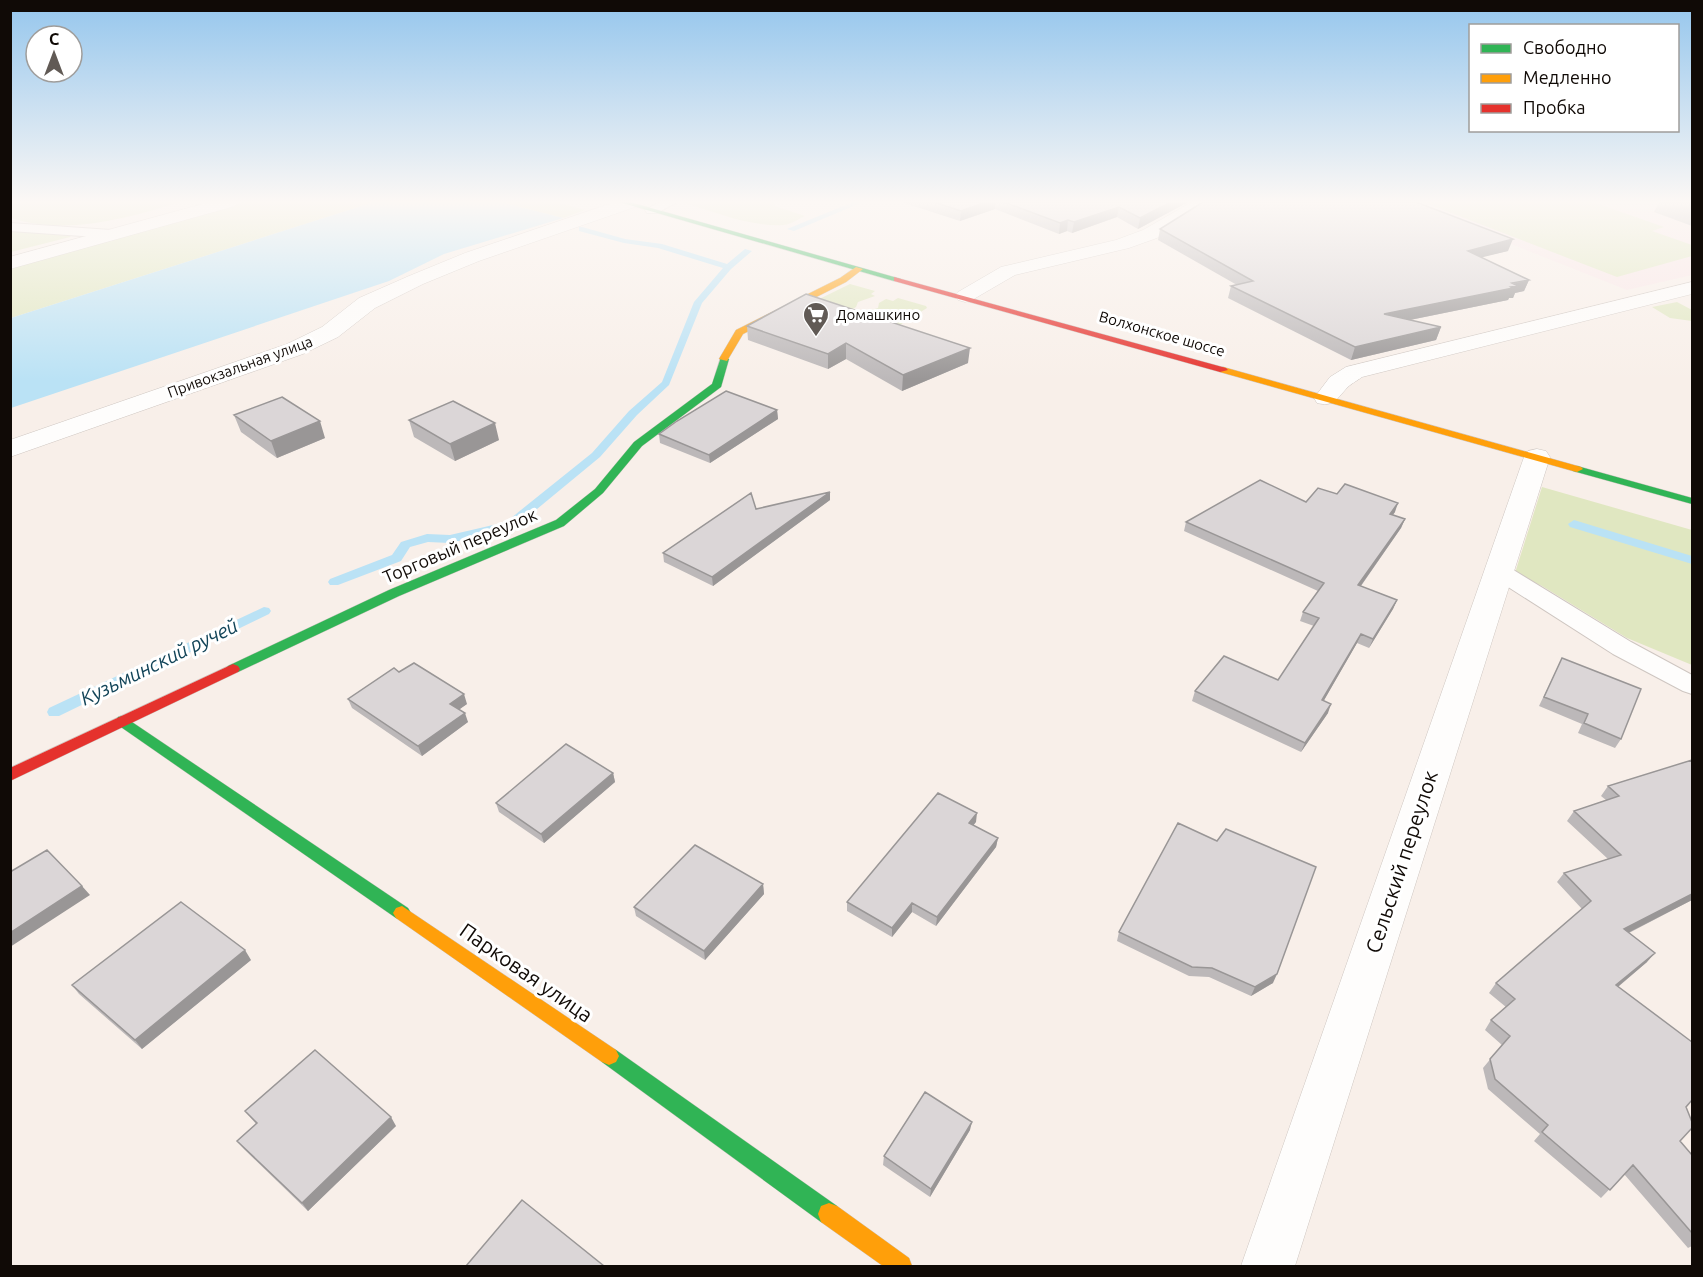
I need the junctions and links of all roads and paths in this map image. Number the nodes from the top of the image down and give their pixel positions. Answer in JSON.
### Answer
{"nodes":[{"id":1,"x":461,"y":262,"type":"edge"},
{"id":2,"x":833,"y":262,"type":"edge"},
{"id":3,"x":1050,"y":262,"type":"edge"},
{"id":4,"x":859,"y":269,"type":"junction"},
{"id":5,"x":1692,"y":288,"type":"edge"},
{"id":6,"x":965,"y":296,"type":"junction"},
{"id":7,"x":1326,"y":398,"type":"junction"},
{"id":8,"x":10,"y":449,"type":"edge"},
{"id":9,"x":1538,"y":457,"type":"junction"},
{"id":10,"x":1692,"y":501,"type":"edge"},
{"id":11,"x":1499,"y":571,"type":"junction"},
{"id":12,"x":1692,"y":685,"type":"edge"},
{"id":13,"x":123,"y":721,"type":"junction"},
{"id":14,"x":10,"y":776,"type":"edge"},
{"id":15,"x":901,"y":1266,"type":"edge"},
{"id":16,"x":1268,"y":1266,"type":"edge"}],
"edges":[{"from":1,"to":8,"type":"street","name":"Привокзальная улица"},
{"from":2,"to":4,"type":"street","name":"Волхонское шоссе"},
{"from":3,"to":6,"type":"street"},
{"from":4,"to":6,"type":"street","name":"Волхонское шоссе"},
{"from":4,"to":13,"type":"street","name":"Торговый переулок"},
{"from":5,"to":7,"type":"street"},
{"from":6,"to":7,"type":"street","name":"Волхонское шоссе"},
{"from":7,"to":9,"type":"street","name":"Волхонское шоссе"},
{"from":9,"to":10,"type":"street","name":"Волхонское шоссе"},
{"from":9,"to":11,"type":"street","name":"Сельский переулок"},
{"from":11,"to":12,"type":"lane"},
{"from":11,"to":16,"type":"street","name":"Сельский переулок"},
{"from":13,"to":14,"type":"street","name":"Торговый переулок"},
{"from":13,"to":15,"type":"street","name":"Парковая улица"}]}
